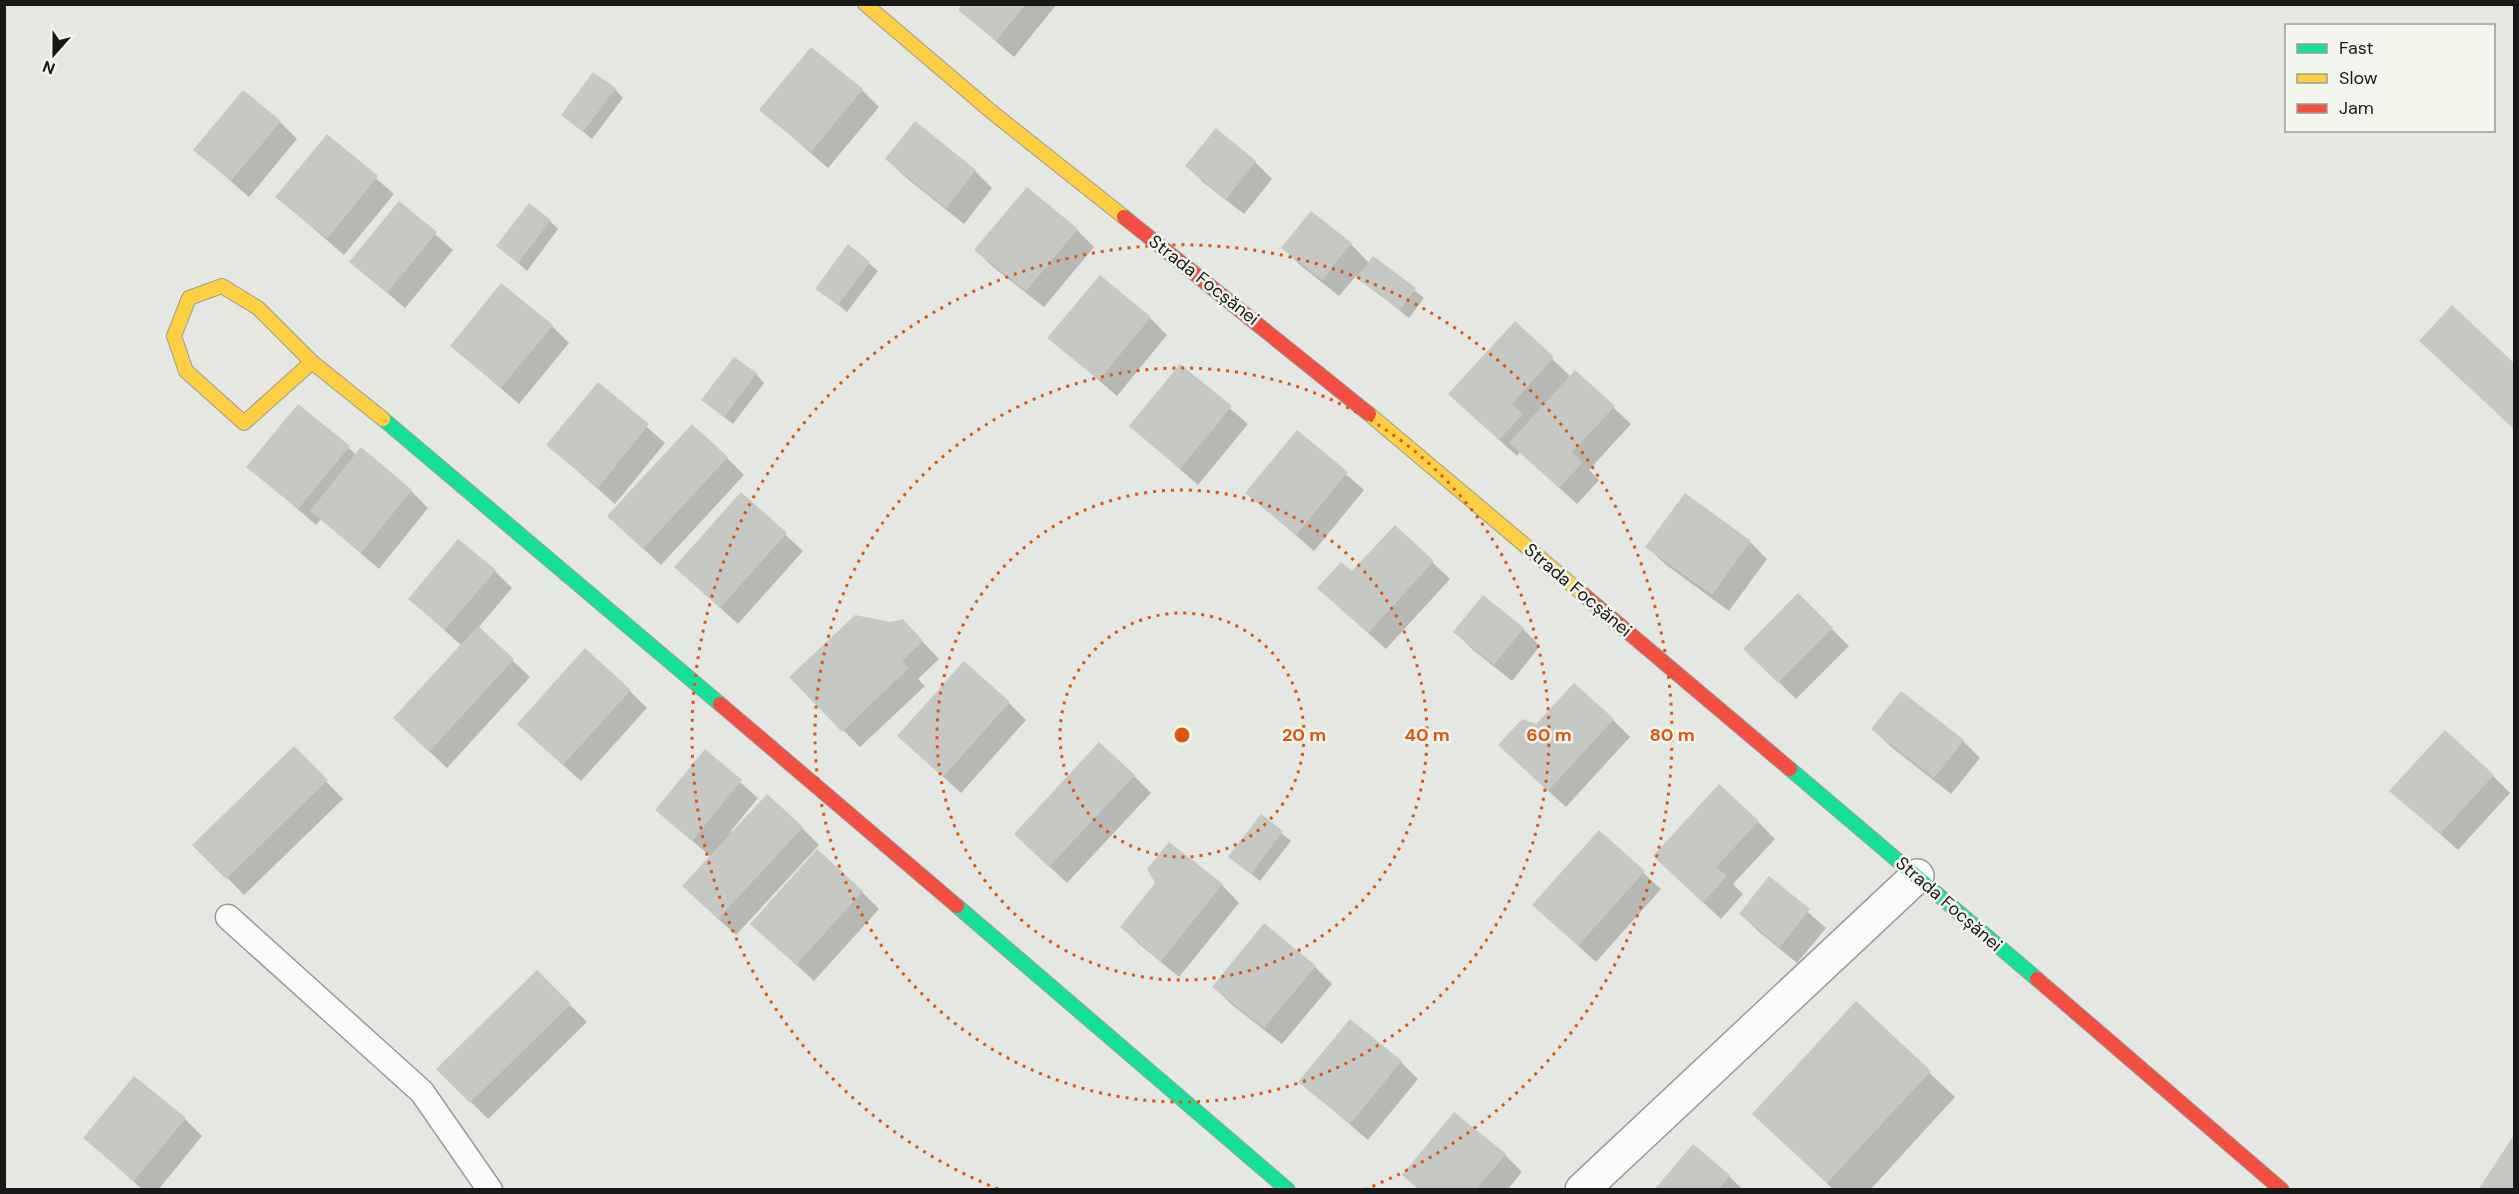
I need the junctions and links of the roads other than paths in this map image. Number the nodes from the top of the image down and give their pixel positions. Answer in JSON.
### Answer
{"nodes":[{"id":1,"x":865,"y":4,"type":"edge"},
{"id":2,"x":312,"y":362,"type":"junction"},
{"id":3,"x":1917,"y":876,"type":"junction"},
{"id":4,"x":228,"y":917,"type":"dead end"},
{"id":5,"x":490,"y":1190,"type":"edge"},
{"id":6,"x":1288,"y":1190,"type":"edge"},
{"id":7,"x":1581,"y":1190,"type":"edge"},
{"id":8,"x":2282,"y":1190,"type":"edge"}],
"edges":[{"from":1,"to":3,"type":"street","name":"Strada Focșănei"},
{"from":2,"to":2,"type":"street"},
{"from":2,"to":6,"type":"street"},
{"from":3,"to":7,"type":"street"},
{"from":3,"to":8,"type":"street","name":"Strada Focșănei"},
{"from":4,"to":5,"type":"lane"}]}
